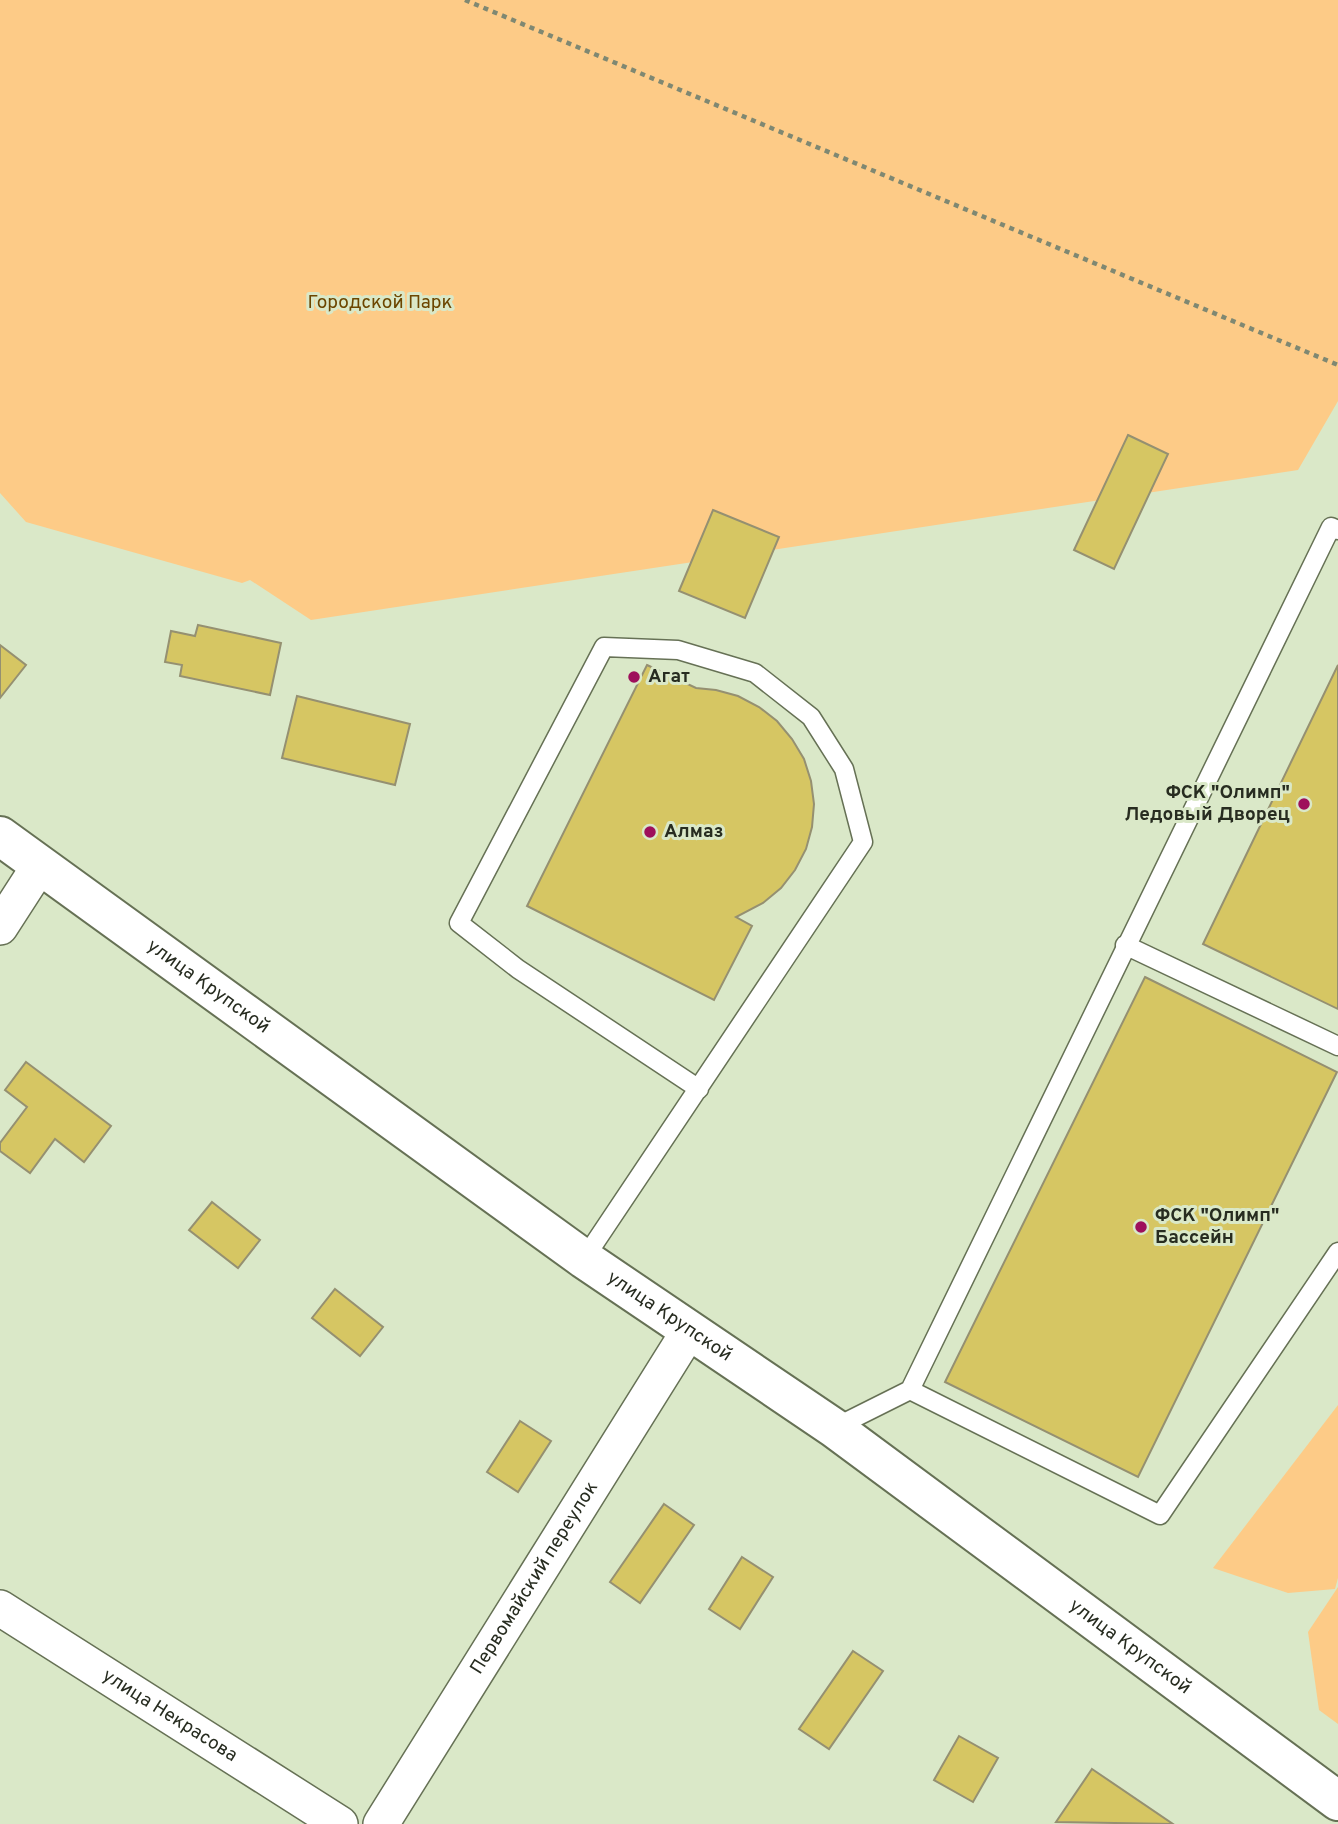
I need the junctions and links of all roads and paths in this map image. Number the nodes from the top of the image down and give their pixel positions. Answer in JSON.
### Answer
{"nodes":[{"id":1,"x":465,"y":0,"type":"edge"},
{"id":2,"x":1338,"y":365,"type":"edge"},
{"id":3,"x":1338,"y":530,"type":"edge"},
{"id":4,"x":0,"y":836,"type":"edge"},
{"id":5,"x":40,"y":865,"type":"junction"},
{"id":6,"x":0,"y":928,"type":"edge"},
{"id":7,"x":1125,"y":945,"type":"junction"},
{"id":8,"x":1338,"y":1046,"type":"edge"},
{"id":9,"x":699,"y":1088,"type":"junction"},
{"id":10,"x":1338,"y":1252,"type":"edge"},
{"id":11,"x":584,"y":1259,"type":"junction"},
{"id":12,"x":690,"y":1331,"type":"junction"},
{"id":13,"x":910,"y":1390,"type":"junction"},
{"id":14,"x":834,"y":1429,"type":"junction"},
{"id":15,"x":0,"y":1608,"type":"edge"},
{"id":16,"x":1338,"y":1801,"type":"edge"},
{"id":17,"x":341,"y":1824,"type":"edge"},
{"id":18,"x":382,"y":1824,"type":"edge"}],
"edges":[{"from":1,"to":2,"type":"path"},
{"from":3,"to":7,"type":"lane"},
{"from":4,"to":5,"type":"street","name":"улица Крупской"},
{"from":5,"to":6,"type":"street"},
{"from":5,"to":11,"type":"street","name":"улица Крупской"},
{"from":7,"to":8,"type":"lane"},
{"from":7,"to":13,"type":"lane"},
{"from":9,"to":9,"type":"lane"},
{"from":9,"to":11,"type":"lane"},
{"from":10,"to":13,"type":"lane"},
{"from":11,"to":12,"type":"street","name":"улица Крупской"},
{"from":12,"to":14,"type":"street","name":"улица Крупской"},
{"from":12,"to":18,"type":"street","name":"Первомайский переулок"},
{"from":13,"to":14,"type":"lane"},
{"from":14,"to":16,"type":"street","name":"улица Крупской"},
{"from":15,"to":17,"type":"street","name":"улица Некрасова"}]}
